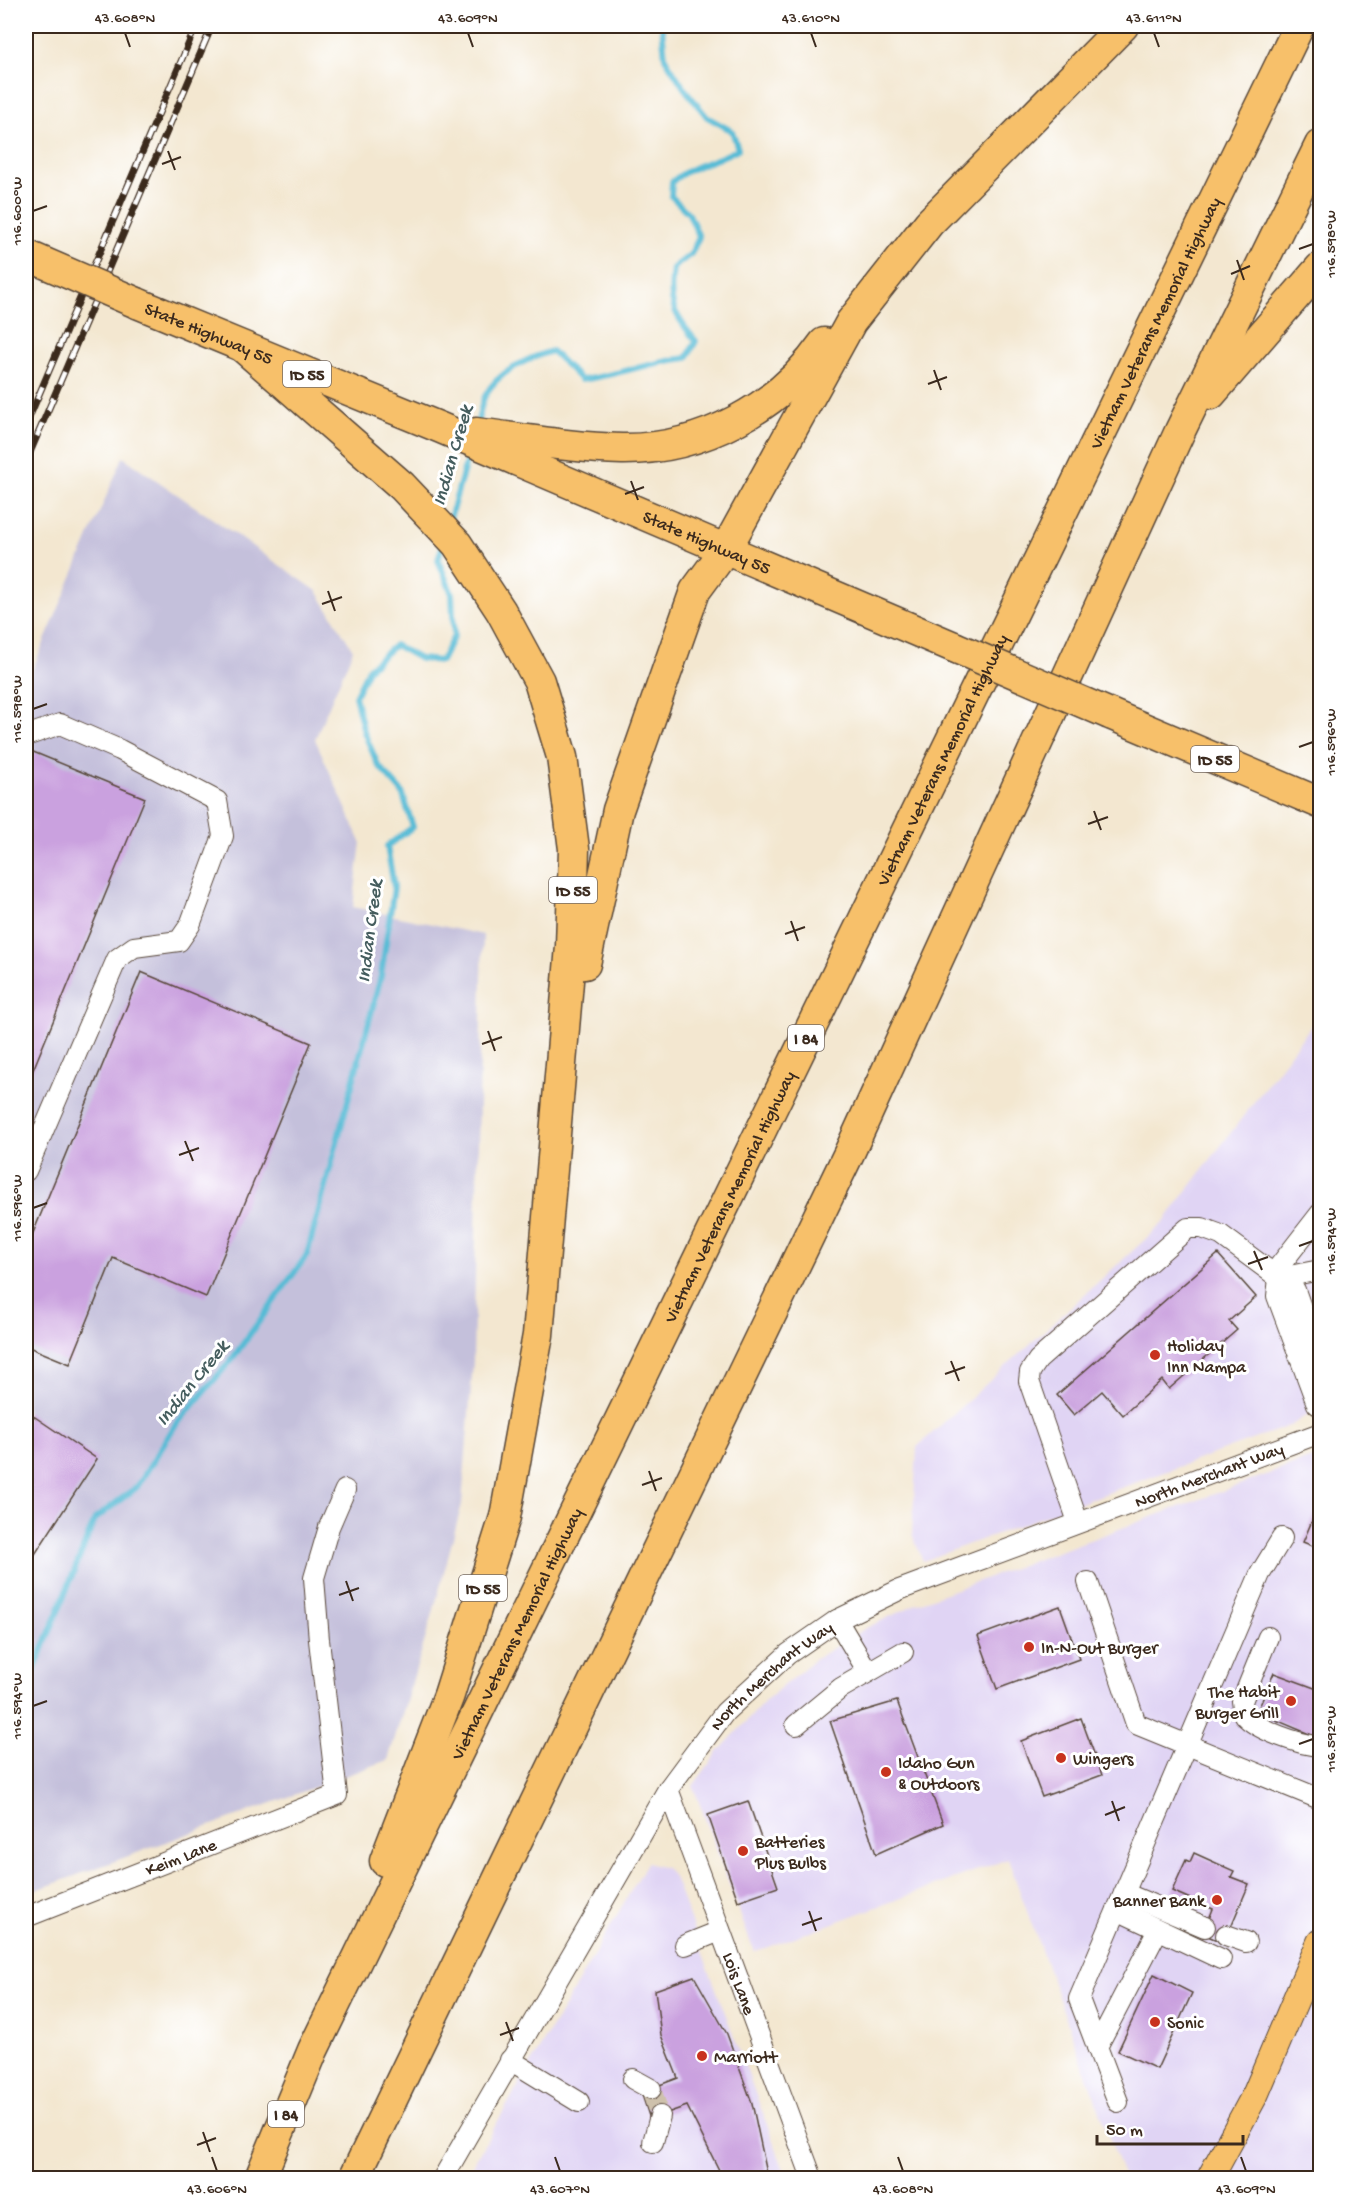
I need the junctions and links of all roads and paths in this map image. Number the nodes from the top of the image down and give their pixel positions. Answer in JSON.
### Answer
{"nodes":[{"id":1,"x":1123,"y":26,"type":"edge"},
{"id":2,"x":1299,"y":26,"type":"edge"},
{"id":3,"x":1100,"y":49,"type":"junction"},
{"id":4,"x":1320,"y":145,"type":"edge"},
{"id":5,"x":26,"y":255,"type":"edge"},
{"id":6,"x":1320,"y":268,"type":"edge"},
{"id":7,"x":244,"y":348,"type":"junction"},
{"id":8,"x":441,"y":428,"type":"junction"},
{"id":9,"x":1180,"y":431,"type":"junction"},
{"id":10,"x":726,"y":549,"type":"junction"},
{"id":11,"x":26,"y":736,"type":"edge"},
{"id":12,"x":1320,"y":803,"type":"edge"},
{"id":13,"x":26,"y":1171,"type":"edge"},
{"id":14,"x":1320,"y":1214,"type":"edge"},
{"id":15,"x":1320,"y":1270,"type":"edge"},
{"id":16,"x":1276,"y":1276,"type":"junction"},
{"id":17,"x":538,"y":1335,"type":"junction"},
{"id":18,"x":1320,"y":1362,"type":"edge"},
{"id":19,"x":1320,"y":1406,"type":"edge"},
{"id":20,"x":1320,"y":1433,"type":"edge"},
{"id":21,"x":345,"y":1490,"type":"dead end"},
{"id":22,"x":1078,"y":1522,"type":"junction"},
{"id":23,"x":1282,"y":1538,"type":"dead end"},
{"id":24,"x":1088,"y":1582,"type":"dead end"},
{"id":25,"x":837,"y":1620,"type":"junction"},
{"id":26,"x":1268,"y":1637,"type":"dead end"},
{"id":27,"x":903,"y":1652,"type":"dead end"},
{"id":28,"x":868,"y":1672,"type":"junction"},
{"id":29,"x":796,"y":1725,"type":"dead end"},
{"id":30,"x":1187,"y":1743,"type":"junction"},
{"id":31,"x":1320,"y":1746,"type":"edge"},
{"id":32,"x":668,"y":1789,"type":"junction"},
{"id":33,"x":1320,"y":1799,"type":"edge"},
{"id":34,"x":1120,"y":1901,"type":"junction"},
{"id":35,"x":26,"y":1917,"type":"edge"},
{"id":36,"x":1205,"y":1927,"type":"dead end"},
{"id":37,"x":1158,"y":1930,"type":"junction"},
{"id":38,"x":720,"y":1931,"type":"junction"},
{"id":39,"x":1227,"y":1935,"type":"dead end"},
{"id":40,"x":1246,"y":1942,"type":"dead end"},
{"id":41,"x":1320,"y":1942,"type":"edge"},
{"id":42,"x":685,"y":1946,"type":"dead end"},
{"id":43,"x":1221,"y":1959,"type":"dead end"},
{"id":44,"x":1097,"y":2047,"type":"junction"},
{"id":45,"x":313,"y":2050,"type":"junction"},
{"id":46,"x":510,"y":2060,"type":"junction"},
{"id":47,"x":633,"y":2079,"type":"dead end"},
{"id":48,"x":651,"y":2089,"type":"tunnel mouth"},
{"id":49,"x":579,"y":2102,"type":"dead end"},
{"id":50,"x":1118,"y":2102,"type":"dead end"},
{"id":51,"x":660,"y":2116,"type":"tunnel mouth"},
{"id":52,"x":652,"y":2142,"type":"dead end"},
{"id":53,"x":260,"y":2178,"type":"edge"},
{"id":54,"x":354,"y":2178,"type":"edge"},
{"id":55,"x":444,"y":2178,"type":"edge"},
{"id":56,"x":812,"y":2178,"type":"edge"},
{"id":57,"x":1210,"y":2178,"type":"edge"}],
"edges":[{"from":1,"to":3,"type":"highway"},
{"from":2,"to":45,"type":"highway","name":"Vietnam Veterans Memorial Highway","number":"I 84"},
{"from":3,"to":8,"type":"highway"},
{"from":3,"to":10,"type":"highway"},
{"from":4,"to":9,"type":"highway"},
{"from":5,"to":7,"type":"highway","name":"State Highway 55","number":"ID 55","bridge":true},
{"from":6,"to":9,"type":"highway"},
{"from":7,"to":8,"type":"highway","name":"State Highway 55","number":"ID 55"},
{"from":7,"to":17,"type":"highway","number":"ID 55"},
{"from":8,"to":10,"type":"highway","name":"State Highway 55","number":"ID 55"},
{"from":9,"to":54,"type":"highway"},
{"from":10,"to":12,"type":"highway","name":"State Highway 55","number":"ID 55","bridge":true},
{"from":10,"to":17,"type":"highway"},
{"from":11,"to":13,"type":"street"},
{"from":14,"to":16,"type":"street"},
{"from":15,"to":16,"type":"street"},
{"from":16,"to":18,"type":"street"},
{"from":16,"to":19,"type":"street"},
{"from":16,"to":22,"type":"street"},
{"from":17,"to":45,"type":"highway","number":"ID 55"},
{"from":20,"to":22,"type":"street","name":"North Merchant Way"},
{"from":21,"to":35,"type":"street","name":"Keim Lane"},
{"from":22,"to":25,"type":"street","name":"North Merchant Way"},
{"from":23,"to":30,"type":"street"},
{"from":24,"to":30,"type":"street"},
{"from":25,"to":28,"type":"street"},
{"from":25,"to":32,"type":"street","name":"North Merchant Way"},
{"from":26,"to":31,"type":"street"},
{"from":27,"to":28,"type":"street"},
{"from":28,"to":29,"type":"street"},
{"from":30,"to":33,"type":"street"},
{"from":30,"to":34,"type":"street"},
{"from":32,"to":38,"type":"street","name":"Lois Lane"},
{"from":32,"to":46,"type":"street","name":"North Merchant Way"},
{"from":34,"to":36,"type":"street"},
{"from":34,"to":37,"type":"street"},
{"from":34,"to":44,"type":"street"},
{"from":37,"to":43,"type":"street"},
{"from":37,"to":44,"type":"street"},
{"from":38,"to":42,"type":"street"},
{"from":38,"to":56,"type":"street","name":"Lois Lane"},
{"from":39,"to":40,"type":"street"},
{"from":41,"to":57,"type":"main road"},
{"from":44,"to":50,"type":"street"},
{"from":45,"to":53,"type":"highway","name":"Vietnam Veterans Memorial Highway","number":"I 84"},
{"from":46,"to":49,"type":"street"},
{"from":46,"to":55,"type":"street","name":"North Merchant Way"},
{"from":47,"to":48,"type":"street"},
{"from":51,"to":52,"type":"street"}]}
